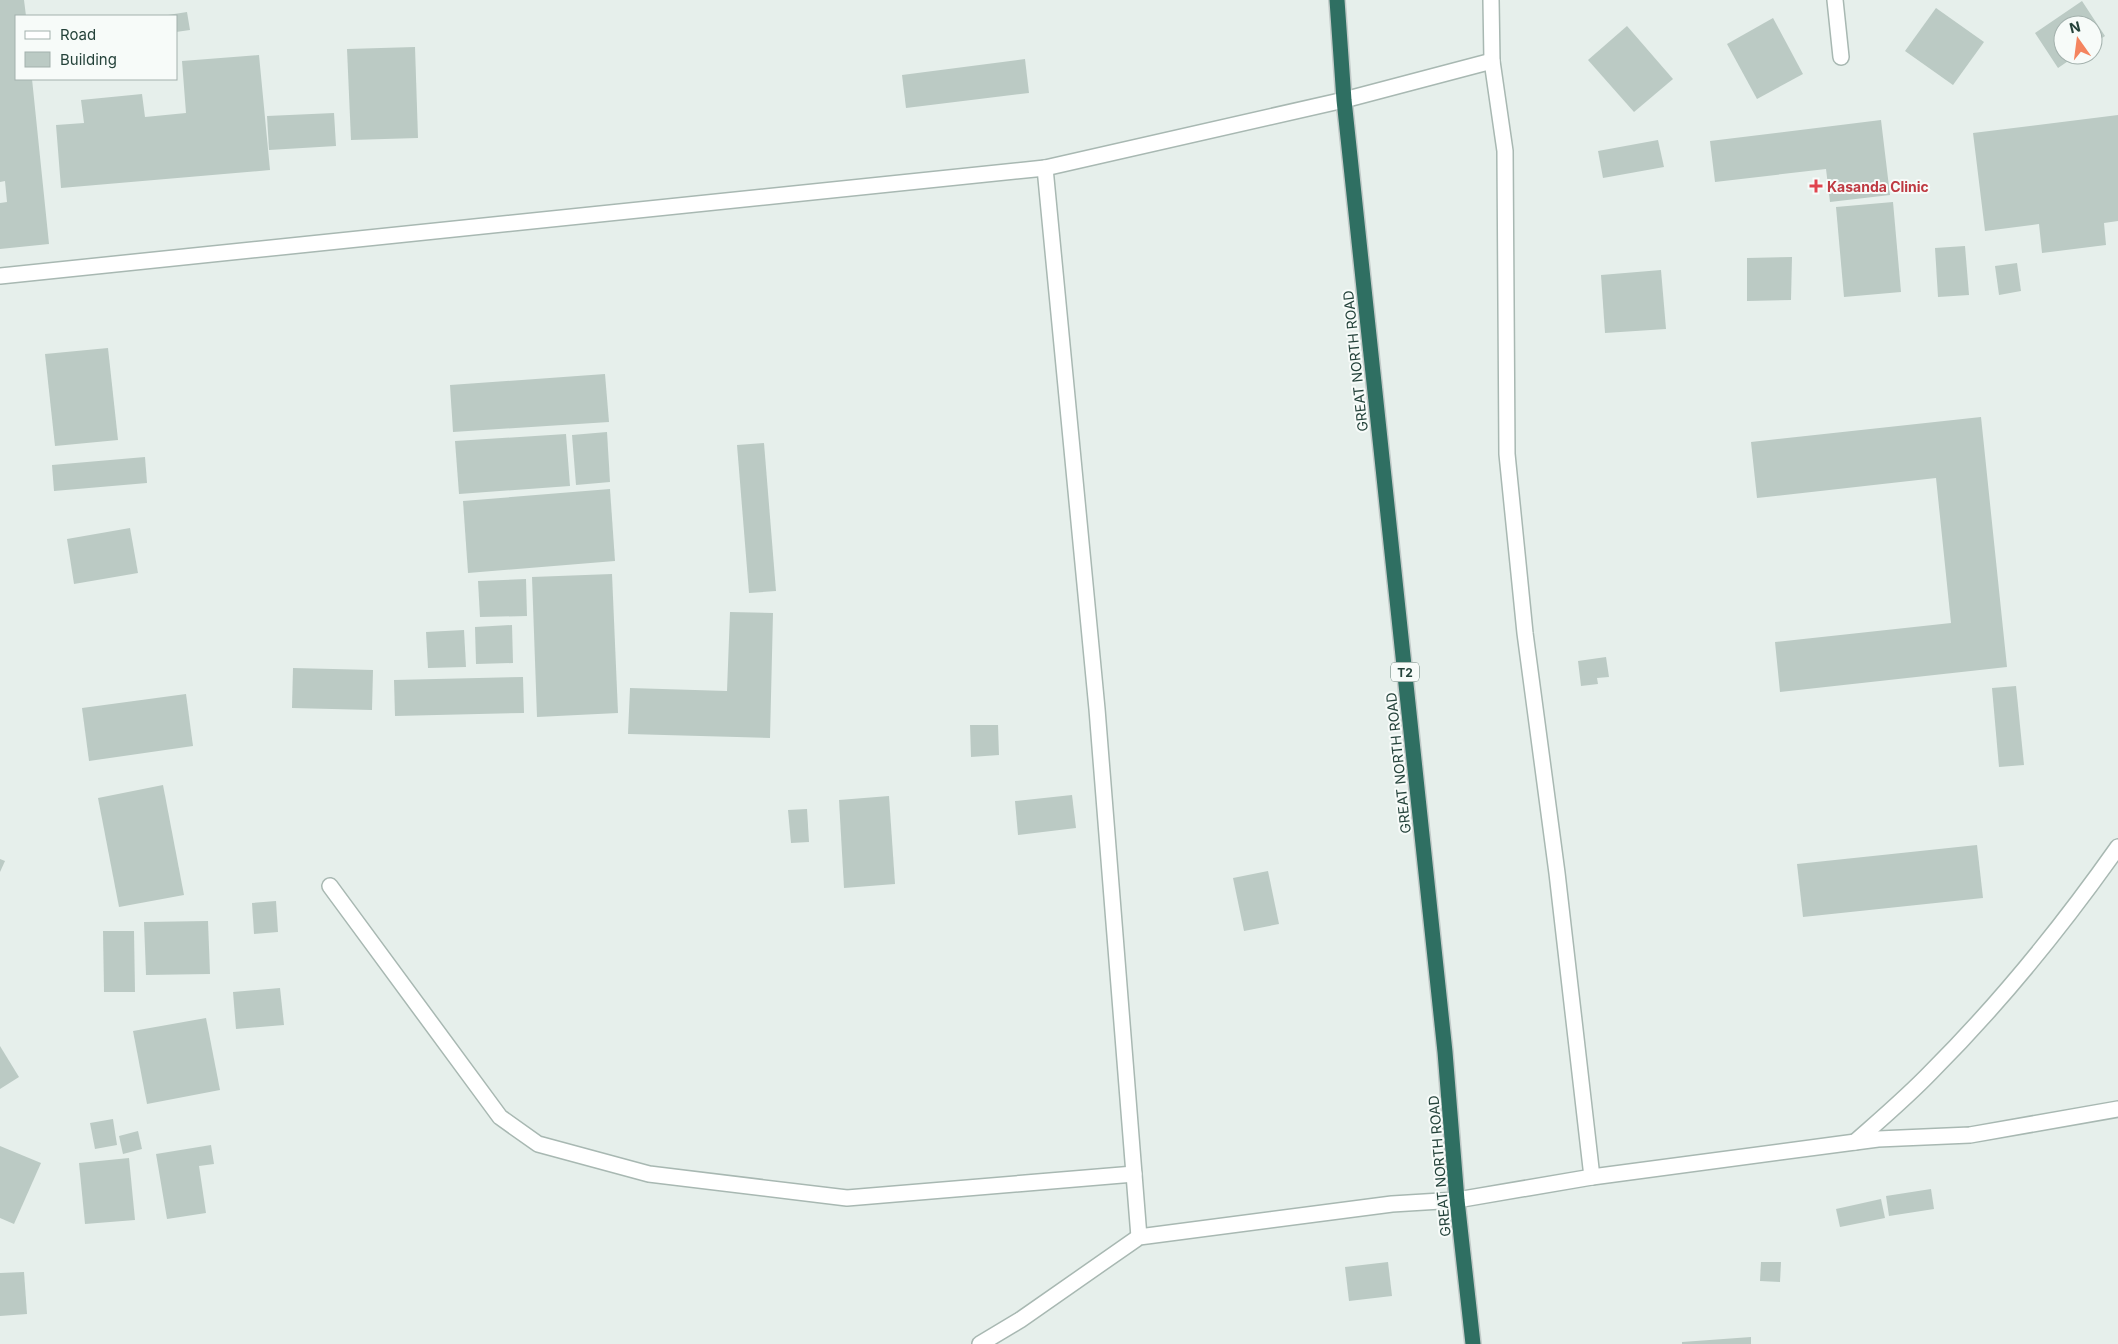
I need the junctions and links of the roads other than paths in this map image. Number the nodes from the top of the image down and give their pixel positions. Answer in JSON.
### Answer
{"nodes":[{"id":1,"x":1337,"y":0,"type":"edge"},
{"id":2,"x":1491,"y":0,"type":"edge"},
{"id":3,"x":1835,"y":0,"type":"edge"},
{"id":4,"x":1841,"y":57,"type":"dead end"},
{"id":5,"x":1492,"y":61,"type":"junction"},
{"id":6,"x":1344,"y":100,"type":"junction"},
{"id":7,"x":1045,"y":168,"type":"junction"},
{"id":8,"x":0,"y":276,"type":"edge"},
{"id":9,"x":2118,"y":847,"type":"edge"},
{"id":10,"x":330,"y":886,"type":"dead end"},
{"id":11,"x":2118,"y":1109,"type":"edge"},
{"id":12,"x":1855,"y":1142,"type":"junction"},
{"id":13,"x":1134,"y":1174,"type":"junction"},
{"id":14,"x":1592,"y":1177,"type":"junction"},
{"id":15,"x":1457,"y":1200,"type":"junction"},
{"id":16,"x":1139,"y":1237,"type":"junction"},
{"id":17,"x":980,"y":1344,"type":"edge"},
{"id":18,"x":1473,"y":1344,"type":"edge"}],
"edges":[{"from":1,"to":6,"type":"highway","name":"GREAT NORTH ROAD","number":"T2"},
{"from":2,"to":5,"type":"street"},
{"from":3,"to":4,"type":"street"},
{"from":5,"to":6,"type":"street"},
{"from":5,"to":14,"type":"street"},
{"from":6,"to":7,"type":"street"},
{"from":6,"to":15,"type":"highway","name":"GREAT NORTH ROAD","number":"T2"},
{"from":7,"to":8,"type":"street"},
{"from":7,"to":13,"type":"street"},
{"from":9,"to":12,"type":"street"},
{"from":10,"to":13,"type":"street"},
{"from":11,"to":12,"type":"street"},
{"from":12,"to":14,"type":"street"},
{"from":13,"to":16,"type":"street"},
{"from":14,"to":15,"type":"street"},
{"from":15,"to":16,"type":"street"},
{"from":15,"to":18,"type":"highway","name":"GREAT NORTH ROAD","number":"T2"},
{"from":16,"to":17,"type":"street"}]}
